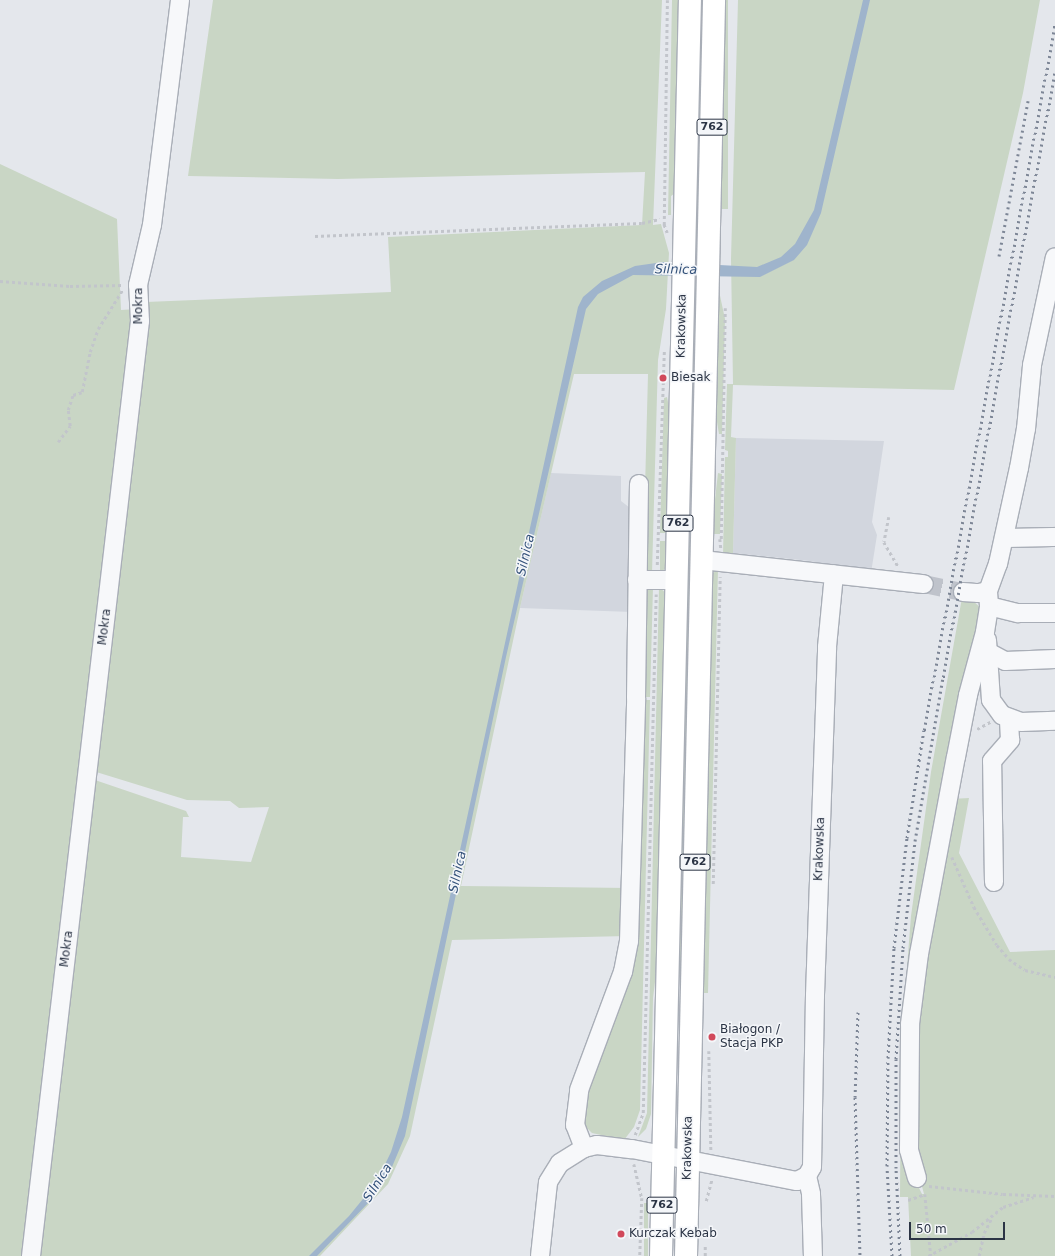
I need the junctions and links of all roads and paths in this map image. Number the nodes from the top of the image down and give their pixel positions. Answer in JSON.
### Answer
{"nodes":[{"id":1,"x":180,"y":0,"type":"edge"},
{"id":2,"x":667,"y":0,"type":"edge"},
{"id":3,"x":690,"y":0,"type":"edge"},
{"id":4,"x":714,"y":0,"type":"edge"},
{"id":5,"x":660,"y":219,"type":"dead end"},
{"id":6,"x":664,"y":225,"type":"dead end"},
{"id":7,"x":315,"y":236,"type":"dead end"},
{"id":8,"x":1055,"y":257,"type":"edge"},
{"id":9,"x":0,"y":281,"type":"edge"},
{"id":10,"x":132,"y":285,"type":"junction"},
{"id":11,"x":716,"y":295,"type":"junction"},
{"id":12,"x":663,"y":356,"type":"dead end"},
{"id":13,"x":58,"y":442,"type":"dead end"},
{"id":14,"x":639,"y":484,"type":"dead end"},
{"id":15,"x":889,"y":517,"type":"dead end"},
{"id":16,"x":1055,"y":537,"type":"edge"},
{"id":17,"x":1004,"y":538,"type":"junction"},
{"id":18,"x":721,"y":539,"type":"dead end"},
{"id":19,"x":702,"y":560,"type":"junction"},
{"id":20,"x":834,"y":574,"type":"junction"},
{"id":21,"x":720,"y":576,"type":"dead end"},
{"id":22,"x":667,"y":577,"type":"junction"},
{"id":23,"x":637,"y":580,"type":"junction"},
{"id":24,"x":902,"y":582,"type":"junction"},
{"id":25,"x":924,"y":584,"type":"tunnel mouth"},
{"id":26,"x":656,"y":587,"type":"dead end"},
{"id":27,"x":963,"y":592,"type":"tunnel mouth"},
{"id":28,"x":989,"y":598,"type":"junction"},
{"id":29,"x":1055,"y":613,"type":"edge"},
{"id":30,"x":986,"y":632,"type":"junction"},
{"id":31,"x":988,"y":652,"type":"junction"},
{"id":32,"x":1055,"y":659,"type":"edge"},
{"id":33,"x":1006,"y":717,"type":"junction"},
{"id":34,"x":1055,"y":721,"type":"edge"},
{"id":35,"x":959,"y":740,"type":"junction"},
{"id":36,"x":942,"y":839,"type":"junction"},
{"id":37,"x":994,"y":882,"type":"dead end"},
{"id":38,"x":713,"y":885,"type":"dead end"},
{"id":39,"x":1055,"y":977,"type":"edge"},
{"id":40,"x":709,"y":1048,"type":"dead end"},
{"id":41,"x":633,"y":1139,"type":"dead end"},
{"id":42,"x":584,"y":1148,"type":"junction"},
{"id":43,"x":664,"y":1154,"type":"junction"},
{"id":44,"x":712,"y":1155,"type":"dead end"},
{"id":45,"x":632,"y":1157,"type":"dead end"},
{"id":46,"x":688,"y":1159,"type":"junction"},
{"id":47,"x":807,"y":1176,"type":"junction"},
{"id":48,"x":713,"y":1177,"type":"dead end"},
{"id":49,"x":921,"y":1186,"type":"junction"},
{"id":50,"x":1055,"y":1196,"type":"edge"},
{"id":51,"x":1035,"y":1197,"type":"junction"},
{"id":52,"x":908,"y":1200,"type":"dead end"},
{"id":53,"x":706,"y":1206,"type":"dead end"},
{"id":54,"x":992,"y":1216,"type":"junction"},
{"id":55,"x":705,"y":1240,"type":"dead end"},
{"id":56,"x":930,"y":1255,"type":"edge"},
{"id":57,"x":31,"y":1256,"type":"edge"},
{"id":58,"x":540,"y":1256,"type":"edge"},
{"id":59,"x":640,"y":1256,"type":"edge"},
{"id":60,"x":661,"y":1256,"type":"edge"},
{"id":61,"x":686,"y":1256,"type":"edge"},
{"id":62,"x":705,"y":1256,"type":"edge"},
{"id":63,"x":812,"y":1256,"type":"edge"},
{"id":64,"x":979,"y":1256,"type":"edge"}],
"edges":[{"from":1,"to":10,"type":"street","name":"Mokra"},
{"from":2,"to":6,"type":"path"},
{"from":3,"to":22,"type":"main road","name":"Krakowska","number":"762"},
{"from":4,"to":11,"type":"main road","name":"Krakowska","number":"762"},
{"from":5,"to":7,"type":"path"},
{"from":8,"to":17,"type":"street"},
{"from":9,"to":10,"type":"path"},
{"from":10,"to":13,"type":"path"},
{"from":10,"to":57,"type":"street","name":"Mokra"},
{"from":11,"to":18,"type":"path"},
{"from":11,"to":19,"type":"main road","name":"Krakowska","number":"762"},
{"from":12,"to":22,"type":"path"},
{"from":14,"to":23,"type":"street"},
{"from":15,"to":24,"type":"path"},
{"from":16,"to":17,"type":"street"},
{"from":17,"to":28,"type":"street"},
{"from":19,"to":20,"type":"street"},
{"from":19,"to":46,"type":"main road","name":"Krakowska","number":"762"},
{"from":20,"to":24,"type":"street"},
{"from":20,"to":47,"type":"street","name":"Krakowska"},
{"from":21,"to":38,"type":"path"},
{"from":22,"to":23,"type":"street"},
{"from":22,"to":43,"type":"main road","name":"Krakowska","number":"762"},
{"from":23,"to":42,"type":"street"},
{"from":24,"to":25,"type":"street"},
{"from":26,"to":41,"type":"path"},
{"from":27,"to":28,"type":"street"},
{"from":28,"to":29,"type":"street"},
{"from":28,"to":30,"type":"street"},
{"from":30,"to":31,"type":"street"},
{"from":30,"to":35,"type":"street"},
{"from":31,"to":32,"type":"street"},
{"from":31,"to":33,"type":"street"},
{"from":33,"to":34,"type":"street"},
{"from":33,"to":35,"type":"path"},
{"from":33,"to":37,"type":"street"},
{"from":35,"to":36,"type":"street"},
{"from":36,"to":39,"type":"path"},
{"from":36,"to":49,"type":"street"},
{"from":40,"to":44,"type":"path"},
{"from":42,"to":43,"type":"street"},
{"from":42,"to":58,"type":"street"},
{"from":43,"to":46,"type":"street"},
{"from":43,"to":60,"type":"main road","name":"Krakowska","number":"762"},
{"from":45,"to":59,"type":"path"},
{"from":46,"to":47,"type":"street"},
{"from":46,"to":61,"type":"main road","name":"Krakowska","number":"762"},
{"from":47,"to":63,"type":"street"},
{"from":48,"to":53,"type":"path"},
{"from":49,"to":51,"type":"path"},
{"from":49,"to":52,"type":"path"},
{"from":49,"to":56,"type":"path"},
{"from":50,"to":51,"type":"path"},
{"from":51,"to":54,"type":"path"},
{"from":54,"to":56,"type":"path"},
{"from":54,"to":64,"type":"path"},
{"from":55,"to":62,"type":"path"}]}
